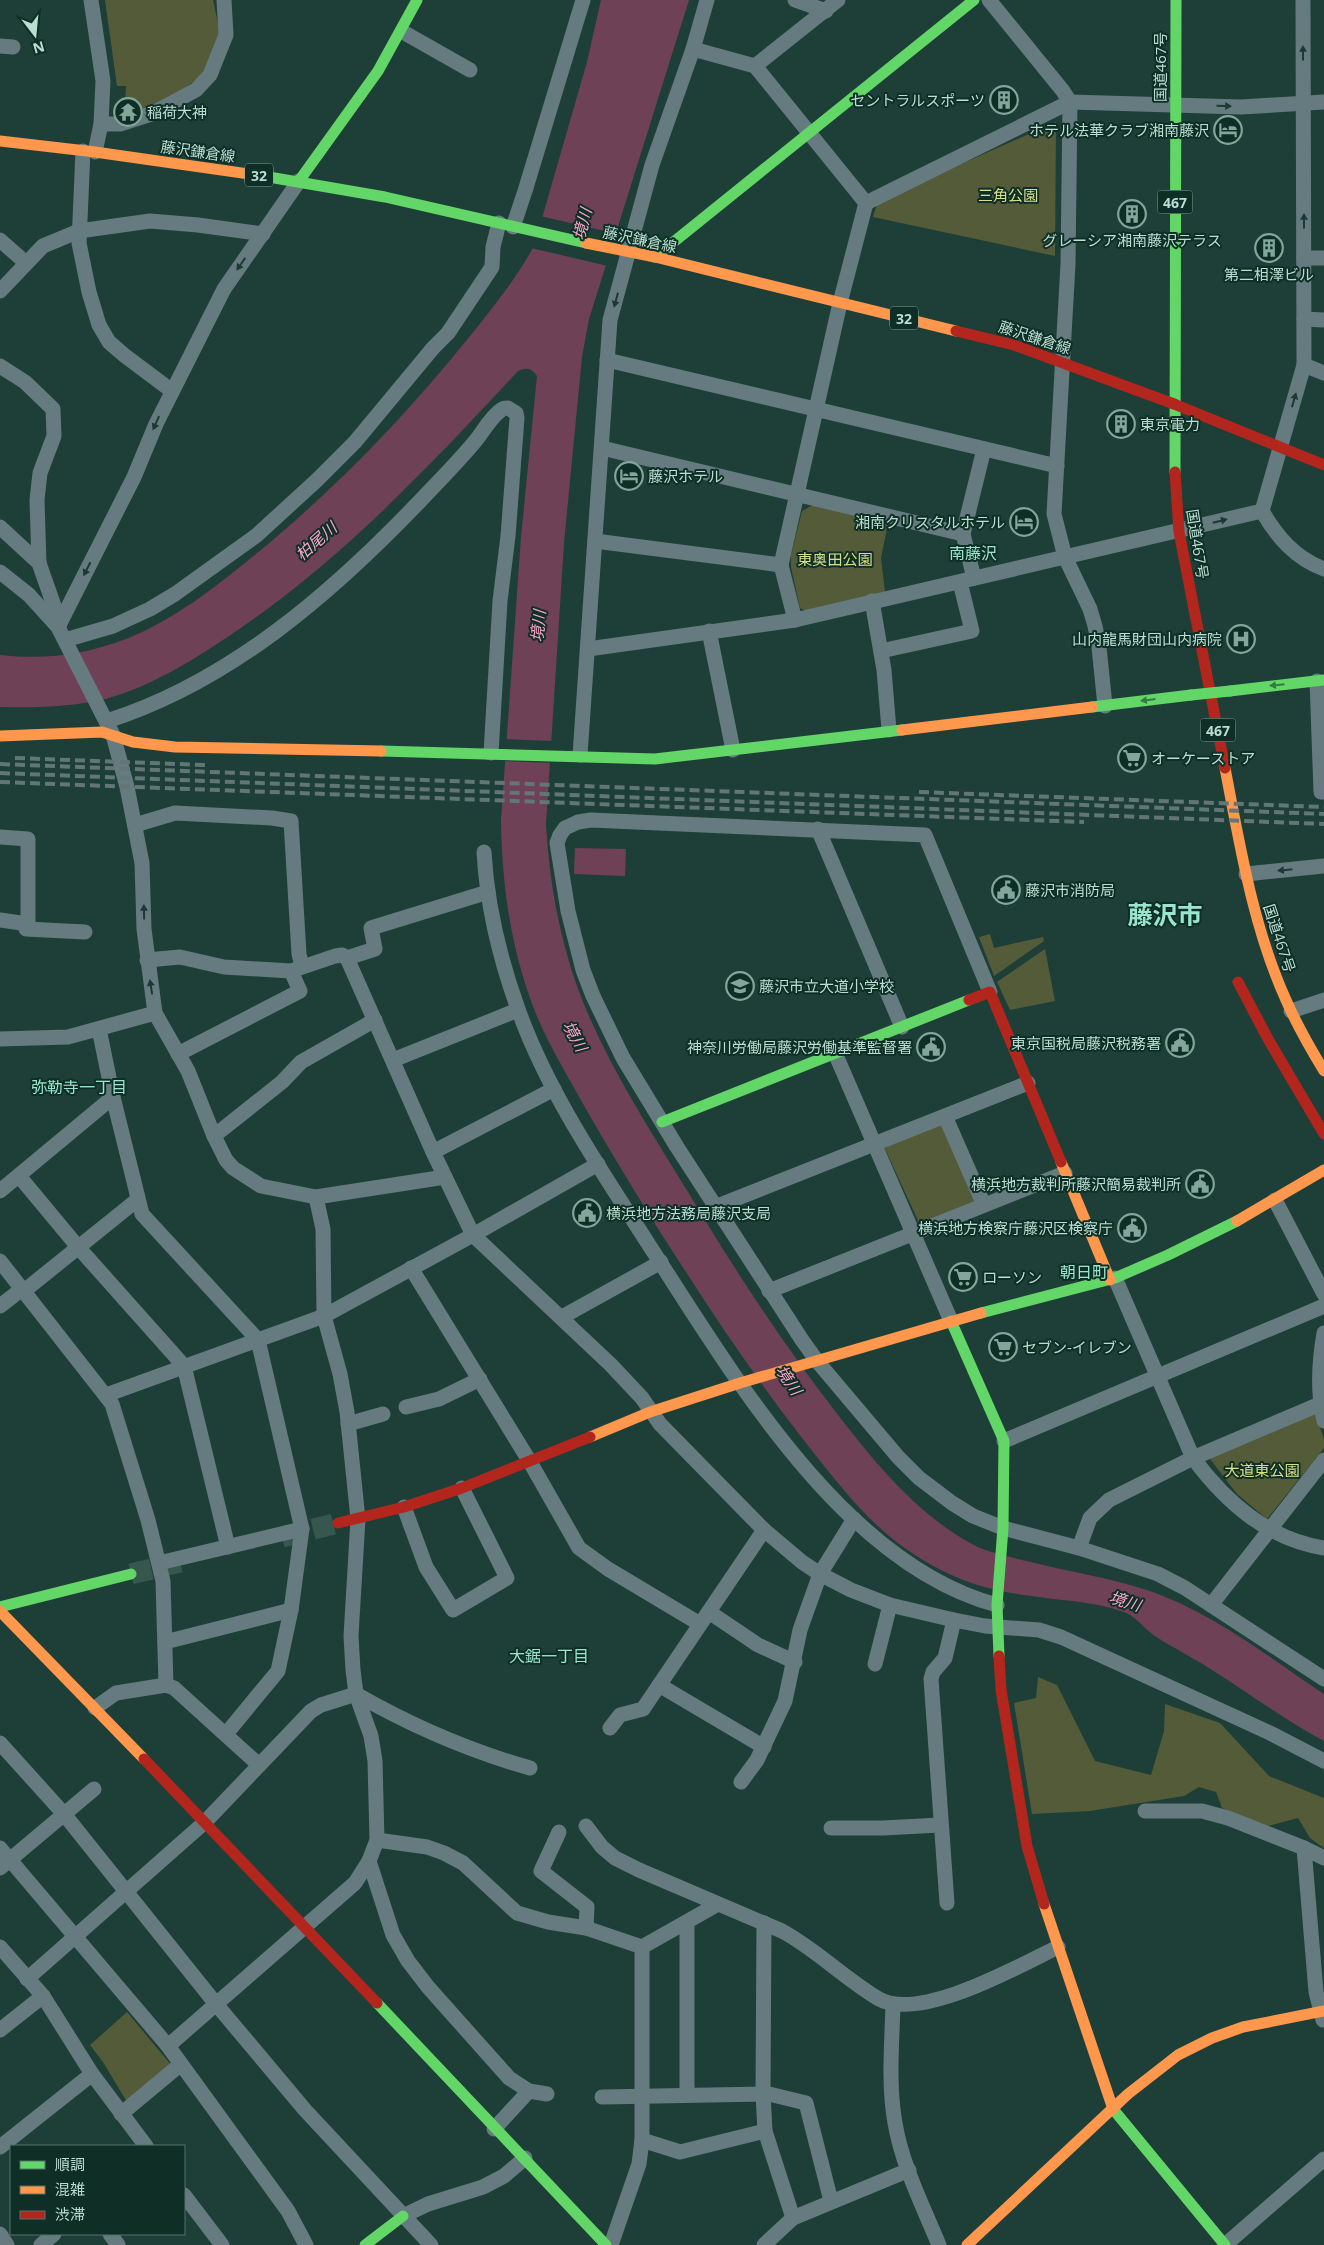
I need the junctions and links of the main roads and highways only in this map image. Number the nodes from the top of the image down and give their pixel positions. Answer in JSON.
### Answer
{"nodes":[{"id":1,"x":417,"y":0,"type":"edge"},
{"id":2,"x":974,"y":0,"type":"edge"},
{"id":3,"x":1176,"y":0,"type":"edge"},
{"id":4,"x":0,"y":141,"type":"edge"},
{"id":5,"x":299,"y":181,"type":"junction"},
{"id":6,"x":655,"y":257,"type":"junction"},
{"id":7,"x":1174,"y":404,"type":"junction"},
{"id":8,"x":1324,"y":464,"type":"edge"},
{"id":9,"x":1320,"y":680,"type":"edge"},
{"id":10,"x":0,"y":736,"type":"edge"},
{"id":11,"x":1238,"y":982,"type":"dead end"},
{"id":12,"x":1324,"y":1071,"type":"edge"},
{"id":13,"x":662,"y":1122,"type":"road end"},
{"id":14,"x":1324,"y":1134,"type":"edge"},
{"id":15,"x":1324,"y":1170,"type":"edge"},
{"id":16,"x":1113,"y":1279,"type":"junction"},
{"id":17,"x":951,"y":1321,"type":"junction"},
{"id":18,"x":338,"y":1524,"type":"tunnel mouth"},
{"id":19,"x":131,"y":1574,"type":"tunnel mouth"},
{"id":20,"x":0,"y":1608,"type":"edge"},
{"id":21,"x":1323,"y":2014,"type":"edge"},
{"id":22,"x":1112,"y":2108,"type":"junction"},
{"id":23,"x":403,"y":2216,"type":"road end"},
{"id":24,"x":365,"y":2245,"type":"edge"},
{"id":25,"x":606,"y":2245,"type":"edge"},
{"id":26,"x":967,"y":2245,"type":"edge"},
{"id":27,"x":1225,"y":2245,"type":"edge"}],
"edges":[{"from":1,"to":5,"type":"main road"},
{"from":2,"to":6,"type":"main road"},
{"from":3,"to":7,"type":"main road","name":"国道467号","number":"467"},
{"from":4,"to":5,"type":"main road","name":"藤沢鎌倉線","number":"32"},
{"from":5,"to":6,"type":"main road","name":"藤沢鎌倉線","number":"32"},
{"from":6,"to":7,"type":"main road","name":"藤沢鎌倉線","number":"32"},
{"from":7,"to":8,"type":"main road","name":"藤沢鎌倉線"},
{"from":7,"to":12,"type":"main road","name":"国道467号","number":"467"},
{"from":9,"to":10,"type":"main road","one_way":true,"bridge":true},
{"from":11,"to":14,"type":"main road"},
{"from":13,"to":16,"type":"main road"},
{"from":15,"to":16,"type":"main road"},
{"from":16,"to":17,"type":"main road"},
{"from":17,"to":18,"type":"main road"},
{"from":17,"to":22,"type":"main road"},
{"from":19,"to":20,"type":"main road"},
{"from":20,"to":25,"type":"main road"},
{"from":21,"to":22,"type":"main road"},
{"from":22,"to":26,"type":"main road"},
{"from":22,"to":27,"type":"main road"},
{"from":23,"to":24,"type":"main road"}]}
